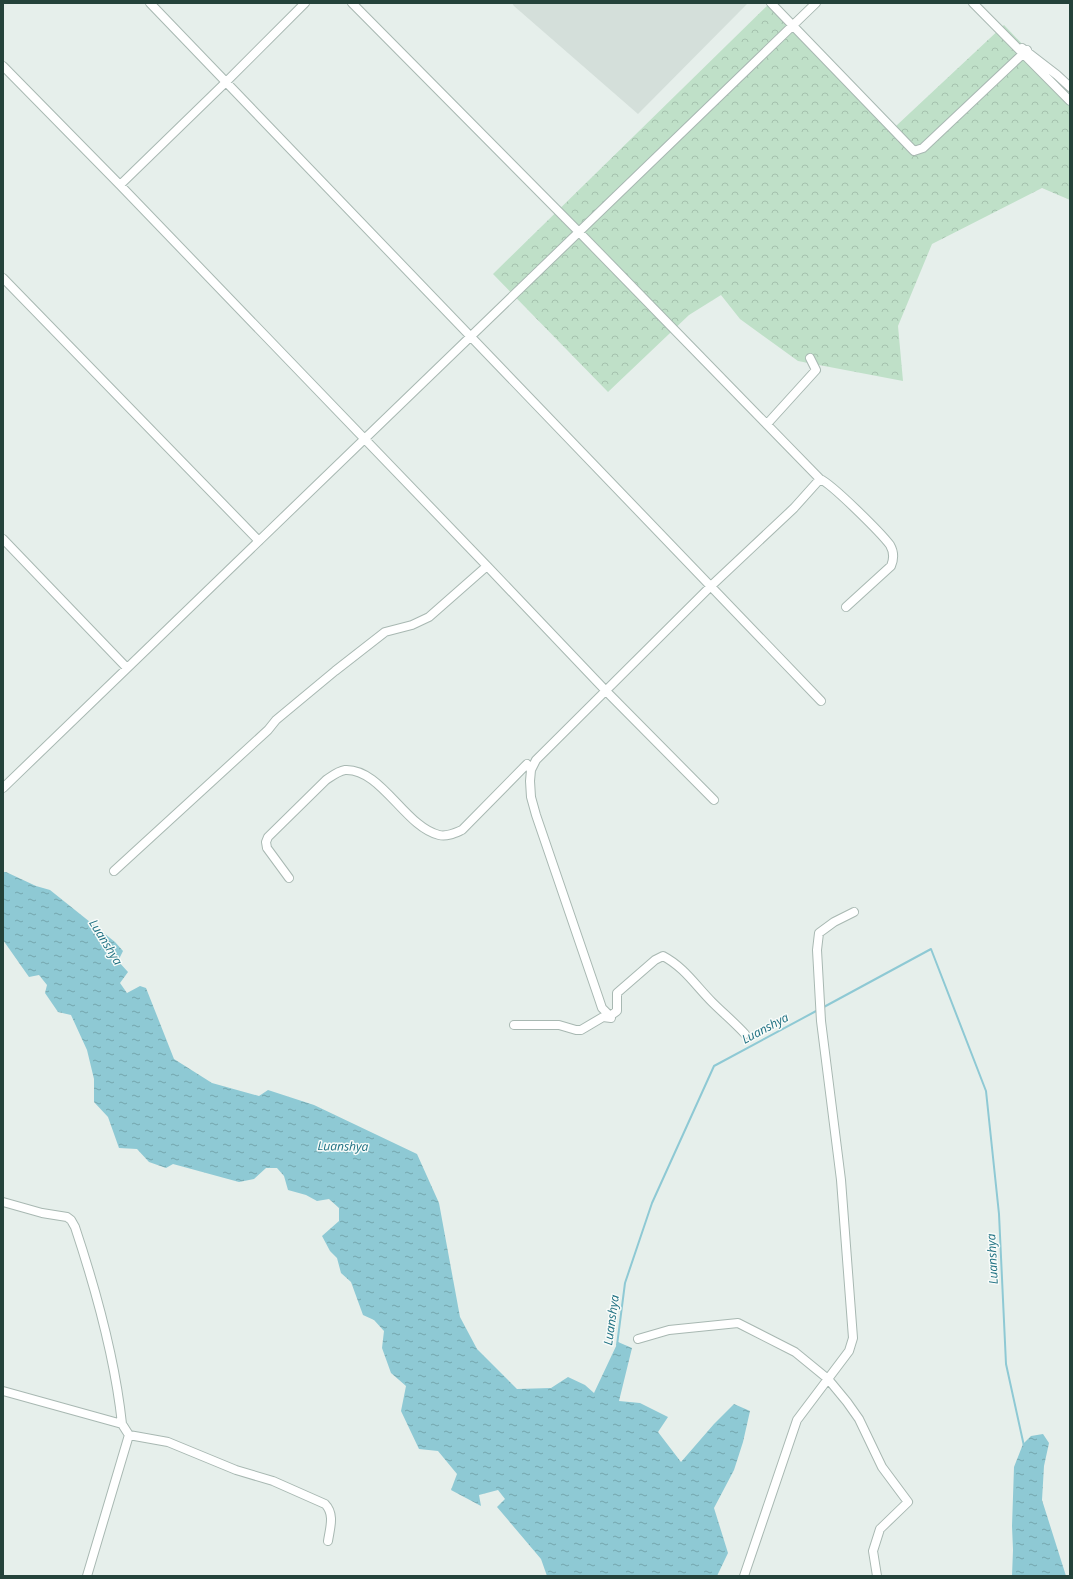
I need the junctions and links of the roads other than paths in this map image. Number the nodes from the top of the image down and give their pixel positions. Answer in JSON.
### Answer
{"nodes":[{"id":1,"x":150,"y":3,"type":"edge"},
{"id":2,"x":305,"y":3,"type":"edge"},
{"id":3,"x":352,"y":3,"type":"edge"},
{"id":4,"x":771,"y":3,"type":"edge"},
{"id":5,"x":816,"y":3,"type":"edge"},
{"id":6,"x":973,"y":3,"type":"edge"},
{"id":7,"x":794,"y":26,"type":"junction"},
{"id":8,"x":1025,"y":52,"type":"junction"},
{"id":9,"x":3,"y":66,"type":"edge"},
{"id":10,"x":226,"y":82,"type":"junction"},
{"id":11,"x":1070,"y":87,"type":"edge"},
{"id":12,"x":1070,"y":101,"type":"edge"},
{"id":13,"x":120,"y":185,"type":"junction"},
{"id":14,"x":579,"y":232,"type":"junction"},
{"id":15,"x":3,"y":278,"type":"edge"},
{"id":16,"x":471,"y":338,"type":"junction"},
{"id":17,"x":810,"y":358,"type":"dead end"},
{"id":18,"x":767,"y":424,"type":"junction"},
{"id":19,"x":364,"y":439,"type":"junction"},
{"id":20,"x":820,"y":479,"type":"junction"},
{"id":21,"x":3,"y":539,"type":"edge"},
{"id":22,"x":259,"y":541,"type":"junction"},
{"id":23,"x":487,"y":566,"type":"junction"},
{"id":24,"x":711,"y":586,"type":"junction"},
{"id":25,"x":846,"y":607,"type":"dead end"},
{"id":26,"x":127,"y":668,"type":"junction"},
{"id":27,"x":606,"y":691,"type":"junction"},
{"id":28,"x":821,"y":701,"type":"dead end"},
{"id":29,"x":531,"y":770,"type":"junction"},
{"id":30,"x":3,"y":788,"type":"edge"},
{"id":31,"x":714,"y":800,"type":"dead end"},
{"id":32,"x":114,"y":871,"type":"dead end"},
{"id":33,"x":289,"y":878,"type":"dead end"},
{"id":34,"x":854,"y":912,"type":"dead end"},
{"id":35,"x":610,"y":1016,"type":"junction"},
{"id":36,"x":514,"y":1025,"type":"dead end"},
{"id":37,"x":746,"y":1034,"type":"dead end"},
{"id":38,"x":3,"y":1202,"type":"edge"},
{"id":39,"x":638,"y":1339,"type":"dead end"},
{"id":40,"x":828,"y":1378,"type":"junction"},
{"id":41,"x":3,"y":1391,"type":"edge"},
{"id":42,"x":122,"y":1424,"type":"junction"},
{"id":43,"x":129,"y":1435,"type":"junction"},
{"id":44,"x":328,"y":1541,"type":"dead end"},
{"id":45,"x":87,"y":1576,"type":"edge"},
{"id":46,"x":744,"y":1576,"type":"edge"},
{"id":47,"x":877,"y":1576,"type":"edge"}],
"edges":[{"from":1,"to":10,"type":"street"},
{"from":2,"to":10,"type":"street"},
{"from":3,"to":14,"type":"street"},
{"from":4,"to":7,"type":"street"},
{"from":5,"to":7,"type":"street"},
{"from":6,"to":8,"type":"street"},
{"from":7,"to":8,"type":"street"},
{"from":7,"to":14,"type":"street"},
{"from":8,"to":11,"type":"street"},
{"from":8,"to":12,"type":"street"},
{"from":9,"to":13,"type":"street"},
{"from":10,"to":13,"type":"street"},
{"from":10,"to":16,"type":"street"},
{"from":13,"to":19,"type":"street"},
{"from":14,"to":16,"type":"street"},
{"from":14,"to":18,"type":"street"},
{"from":15,"to":22,"type":"street"},
{"from":16,"to":19,"type":"street"},
{"from":16,"to":24,"type":"street"},
{"from":17,"to":18,"type":"street"},
{"from":18,"to":20,"type":"street"},
{"from":19,"to":22,"type":"street"},
{"from":19,"to":23,"type":"street"},
{"from":20,"to":24,"type":"street"},
{"from":20,"to":25,"type":"street"},
{"from":21,"to":26,"type":"street"},
{"from":22,"to":26,"type":"street"},
{"from":23,"to":27,"type":"street"},
{"from":23,"to":32,"type":"street"},
{"from":24,"to":27,"type":"street"},
{"from":24,"to":28,"type":"street"},
{"from":26,"to":30,"type":"street"},
{"from":27,"to":29,"type":"street"},
{"from":27,"to":31,"type":"street"},
{"from":29,"to":33,"type":"street"},
{"from":29,"to":35,"type":"street"},
{"from":34,"to":40,"type":"street"},
{"from":35,"to":36,"type":"street"},
{"from":35,"to":37,"type":"street"},
{"from":38,"to":42,"type":"street"},
{"from":39,"to":40,"type":"street"},
{"from":40,"to":46,"type":"street"},
{"from":40,"to":47,"type":"street"},
{"from":41,"to":42,"type":"street"},
{"from":42,"to":43,"type":"street"},
{"from":43,"to":44,"type":"street"},
{"from":43,"to":45,"type":"street"}]}
